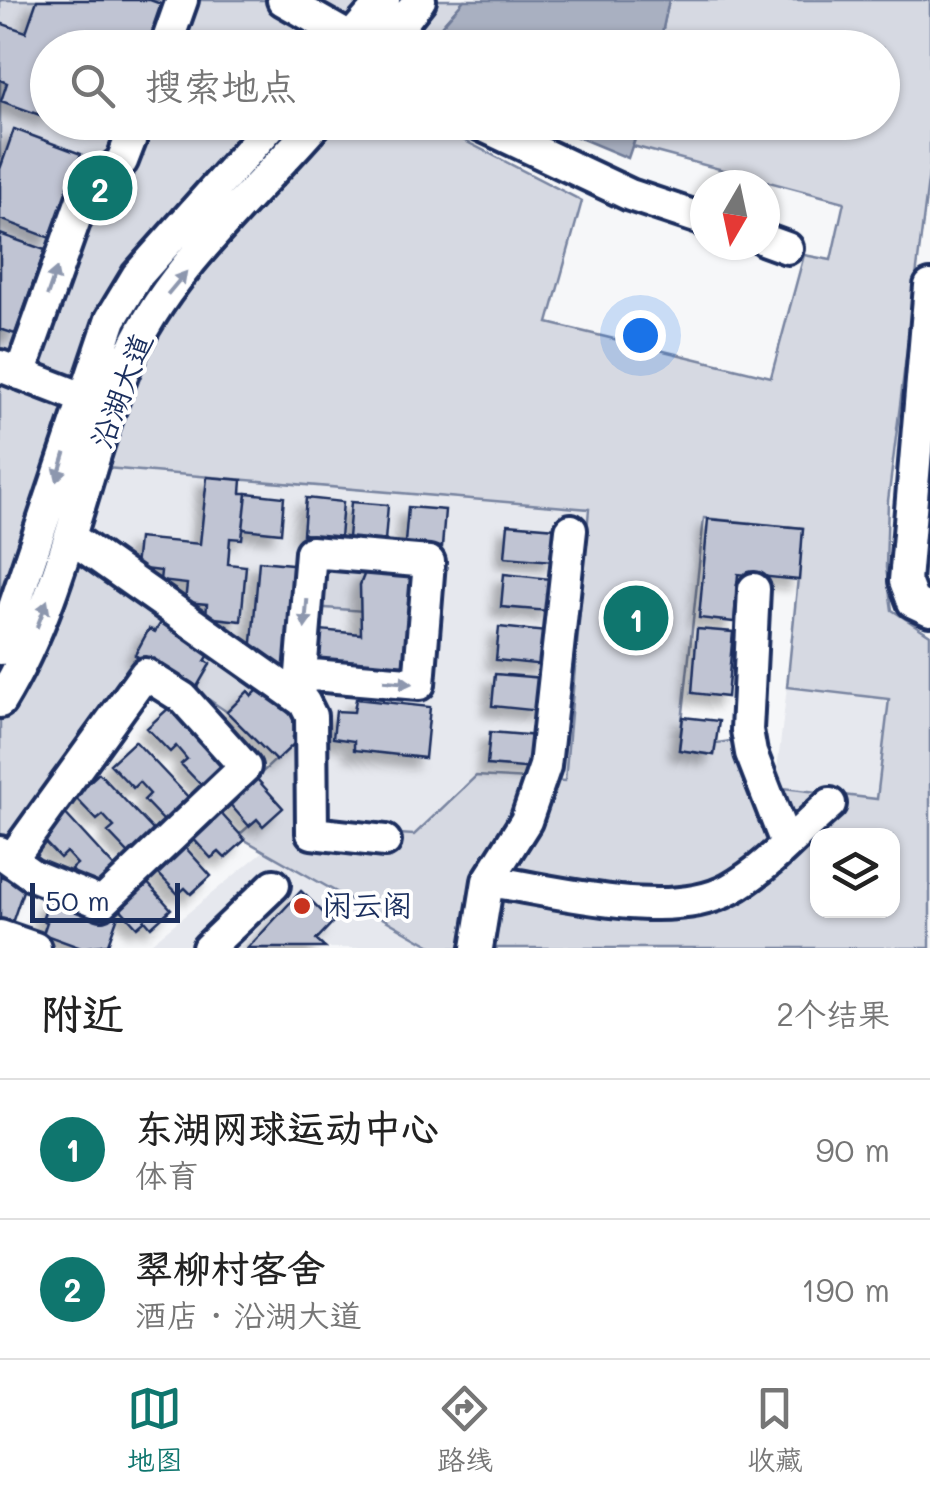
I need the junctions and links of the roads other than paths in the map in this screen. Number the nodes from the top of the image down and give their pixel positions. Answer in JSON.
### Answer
{"nodes":[{"id":1,"x":182,"y":0,"type":"edge"},
{"id":2,"x":283,"y":0,"type":"edge"},
{"id":3,"x":384,"y":0,"type":"edge"},
{"id":4,"x":420,"y":0,"type":"edge"},
{"id":5,"x":171,"y":30,"type":"edge"},
{"id":6,"x":327,"y":30,"type":"edge"},
{"id":7,"x":357,"y":30,"type":"edge"},
{"id":8,"x":396,"y":30,"type":"edge"},
{"id":9,"x":131,"y":140,"type":"edge"},
{"id":10,"x":258,"y":140,"type":"edge"},
{"id":11,"x":301,"y":140,"type":"edge"},
{"id":12,"x":512,"y":140,"type":"edge"},
{"id":13,"x":690,"y":215,"type":"edge"},
{"id":14,"x":930,"y":286,"type":"edge"},
{"id":15,"x":10,"y":370,"type":"edge"},
{"id":16,"x":83,"y":398,"type":"junction"},
{"id":17,"x":571,"y":530,"type":"dead end"},
{"id":18,"x":70,"y":537,"type":"junction"},
{"id":19,"x":754,"y":588,"type":"dead end"},
{"id":20,"x":930,"y":610,"type":"edge"},
{"id":21,"x":0,"y":649,"type":"edge"},
{"id":22,"x":300,"y":686,"type":"junction"},
{"id":23,"x":0,"y":702,"type":"edge"},
{"id":24,"x":830,"y":804,"type":"dead end"},
{"id":25,"x":385,"y":841,"type":"dead end"},
{"id":26,"x":786,"y":843,"type":"junction"},
{"id":27,"x":5,"y":856,"type":"edge"},
{"id":28,"x":488,"y":881,"type":"junction"},
{"id":29,"x":274,"y":886,"type":"dead end"},
{"id":30,"x":0,"y":936,"type":"edge"},
{"id":31,"x":35,"y":948,"type":"edge"},
{"id":32,"x":208,"y":948,"type":"edge"},
{"id":33,"x":476,"y":948,"type":"edge"}],
"edges":[{"from":1,"to":5,"type":"street"},
{"from":2,"to":6,"type":"street"},
{"from":3,"to":7,"type":"street"},
{"from":4,"to":8,"type":"street"},
{"from":15,"to":9,"type":"street","one_way":true},
{"from":10,"to":16,"type":"street"},
{"from":18,"to":11,"type":"street","name":"沿湖大道","one_way":true},
{"from":12,"to":13,"type":"street"},
{"from":14,"to":20,"type":"street"},
{"from":15,"to":16,"type":"street"},
{"from":16,"to":21,"type":"street","one_way":true},
{"from":17,"to":28,"type":"street"},
{"from":18,"to":22,"type":"street"},
{"from":23,"to":18,"type":"street","name":"沿湖大道","one_way":true},
{"from":19,"to":26,"type":"street"},
{"from":22,"to":22,"type":"street","one_way":true},
{"from":22,"to":25,"type":"street"},
{"from":24,"to":26,"type":"street"},
{"from":26,"to":28,"type":"street"},
{"from":27,"to":27,"type":"street"},
{"from":28,"to":33,"type":"street"},
{"from":29,"to":32,"type":"street"},
{"from":30,"to":31,"type":"street"}]}
